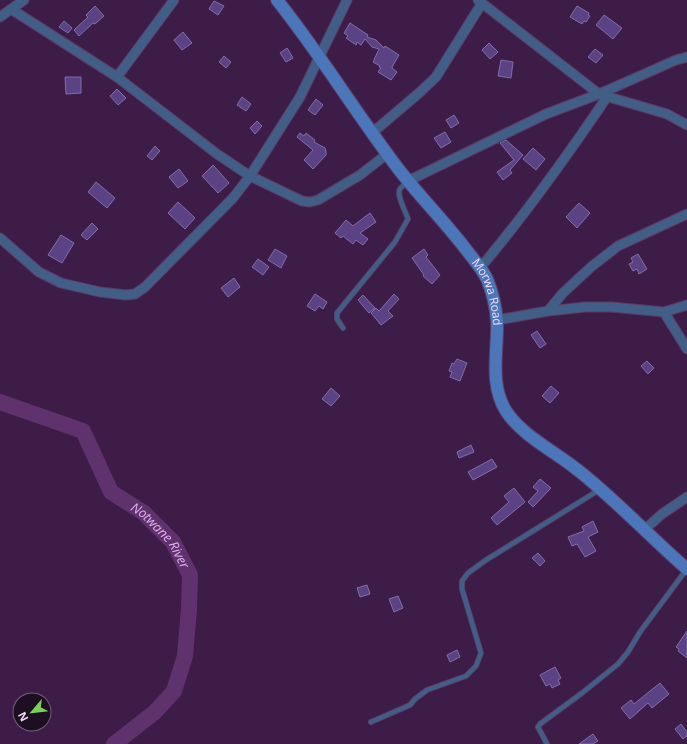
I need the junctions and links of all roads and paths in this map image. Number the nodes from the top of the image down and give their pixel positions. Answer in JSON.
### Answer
{"nodes":[{"id":1,"x":24,"y":0,"type":"edge"},
{"id":2,"x":173,"y":0,"type":"edge"},
{"id":3,"x":277,"y":0,"type":"edge"},
{"id":4,"x":347,"y":0,"type":"edge"},
{"id":5,"x":480,"y":2,"type":"edge"},
{"id":6,"x":11,"y":9,"type":"junction"},
{"id":7,"x":0,"y":17,"type":"edge"},
{"id":8,"x":687,"y":57,"type":"edge"},
{"id":9,"x":319,"y":58,"type":"junction"},
{"id":10,"x":117,"y":77,"type":"junction"},
{"id":11,"x":603,"y":96,"type":"junction"},
{"id":12,"x":687,"y":125,"type":"edge"},
{"id":13,"x":372,"y":133,"type":"junction"},
{"id":14,"x":387,"y":154,"type":"junction"},
{"id":15,"x":250,"y":176,"type":"junction"},
{"id":16,"x":408,"y":181,"type":"junction"},
{"id":17,"x":687,"y":214,"type":"edge"},
{"id":18,"x":0,"y":238,"type":"edge"},
{"id":19,"x":480,"y":268,"type":"junction"},
{"id":20,"x":687,"y":305,"type":"edge"},
{"id":21,"x":548,"y":311,"type":"junction"},
{"id":22,"x":664,"y":312,"type":"junction"},
{"id":23,"x":497,"y":320,"type":"junction"},
{"id":24,"x":343,"y":328,"type":"dead end"},
{"id":25,"x":687,"y":349,"type":"edge"},
{"id":26,"x":601,"y":489,"type":"junction"},
{"id":27,"x":687,"y":497,"type":"edge"},
{"id":28,"x":644,"y":530,"type":"junction"},
{"id":29,"x":687,"y":568,"type":"edge"},
{"id":30,"x":371,"y":722,"type":"dead end"},
{"id":31,"x":547,"y":744,"type":"edge"}],
"edges":[{"from":1,"to":6,"type":"street"},
{"from":2,"to":10,"type":"street"},
{"from":3,"to":9,"type":"main road","name":"Morwa Road"},
{"from":4,"to":9,"type":"street"},
{"from":5,"to":11,"type":"street"},
{"from":5,"to":13,"type":"street"},
{"from":6,"to":7,"type":"street"},
{"from":6,"to":10,"type":"street"},
{"from":8,"to":11,"type":"street"},
{"from":9,"to":13,"type":"main road","name":"Morwa Road"},
{"from":9,"to":15,"type":"street"},
{"from":10,"to":15,"type":"street"},
{"from":11,"to":12,"type":"street"},
{"from":11,"to":16,"type":"street"},
{"from":11,"to":19,"type":"street"},
{"from":13,"to":14,"type":"main road","name":"Morwa Road"},
{"from":14,"to":15,"type":"street"},
{"from":14,"to":16,"type":"main road","name":"Morwa Road"},
{"from":15,"to":18,"type":"street"},
{"from":16,"to":19,"type":"main road","name":"Morwa Road"},
{"from":16,"to":24,"type":"lane"},
{"from":17,"to":21,"type":"street"},
{"from":19,"to":23,"type":"main road","name":"Morwa Road"},
{"from":20,"to":22,"type":"street"},
{"from":21,"to":22,"type":"street"},
{"from":21,"to":23,"type":"street"},
{"from":22,"to":25,"type":"street"},
{"from":23,"to":26,"type":"main road","name":"Morwa Road"},
{"from":26,"to":28,"type":"main road","name":"Morwa Road"},
{"from":26,"to":30,"type":"lane"},
{"from":27,"to":28,"type":"street"},
{"from":28,"to":29,"type":"main road","name":"Morwa Road"},
{"from":29,"to":31,"type":"lane"}]}
